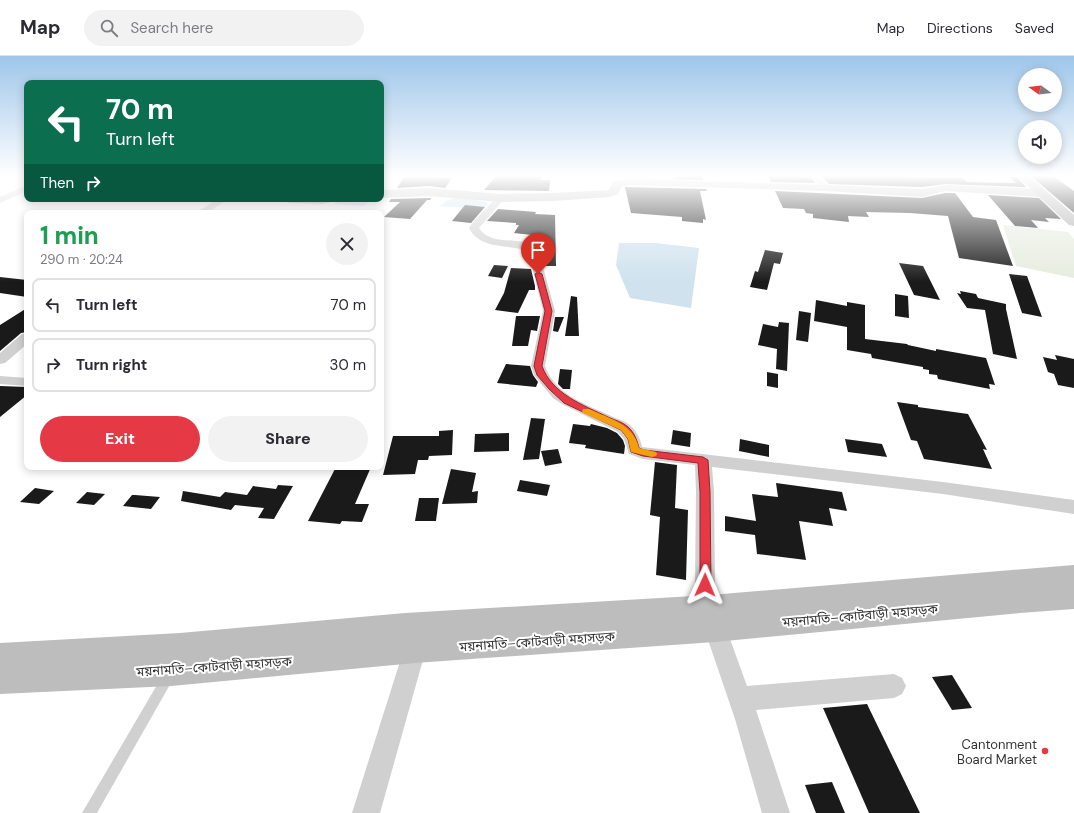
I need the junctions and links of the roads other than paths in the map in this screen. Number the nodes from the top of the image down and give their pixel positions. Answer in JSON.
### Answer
{"nodes":[{"id":1,"x":488,"y":211,"type":"edge"},
{"id":2,"x":1062,"y":211,"type":"edge"},
{"id":3,"x":1074,"y":222,"type":"edge"},
{"id":4,"x":24,"y":340,"type":"edge"},
{"id":5,"x":0,"y":360,"type":"edge"},
{"id":6,"x":0,"y":380,"type":"edge"},
{"id":7,"x":24,"y":382,"type":"edge"},
{"id":8,"x":703,"y":460,"type":"junction"},
{"id":9,"x":1074,"y":507,"type":"edge"},
{"id":10,"x":1074,"y":577,"type":"edge"},
{"id":11,"x":1074,"y":597,"type":"edge"},
{"id":12,"x":713,"y":618,"type":"junction"},
{"id":13,"x":415,"y":649,"type":"junction"},
{"id":14,"x":0,"y":658,"type":"edge"},
{"id":15,"x":176,"y":659,"type":"junction"},
{"id":16,"x":0,"y":678,"type":"edge"},
{"id":17,"x":894,"y":686,"type":"dead end"},
{"id":18,"x":740,"y":699,"type":"junction"},
{"id":19,"x":89,"y":813,"type":"edge"},
{"id":20,"x":366,"y":813,"type":"edge"},
{"id":21,"x":776,"y":813,"type":"edge"}],
"edges":[{"from":1,"to":8,"type":"street"},
{"from":2,"to":3,"type":"main road"},
{"from":4,"to":5,"type":"street"},
{"from":6,"to":7,"type":"street"},
{"from":8,"to":9,"type":"street"},
{"from":8,"to":12,"type":"street"},
{"from":10,"to":12,"type":"main road","name":"ময়নামতি–কোটবাড়ী মহাসড়ক"},
{"from":11,"to":12,"type":"main road","name":"ময়নামতি–কোটবাড়ী মহাসড়ক"},
{"from":12,"to":13,"type":"main road","name":"ময়নামতি–কোটবাড়ী মহাসড়ক"},
{"from":12,"to":15,"type":"main road","name":"ময়নামতি–কোটবাড়ী মহাসড়ক"},
{"from":12,"to":18,"type":"street"},
{"from":13,"to":15,"type":"main road","name":"ময়নামতি–কোটবাড়ী মহাসড়ক"},
{"from":13,"to":20,"type":"street"},
{"from":14,"to":15,"type":"main road","name":"ময়নামতি–কোটবাড়ী মহাসড়ক"},
{"from":15,"to":16,"type":"main road","name":"ময়নামতি–কোটবাড়ী মহাসড়ক"},
{"from":15,"to":19,"type":"lane"},
{"from":17,"to":18,"type":"street"},
{"from":18,"to":21,"type":"street"}]}
